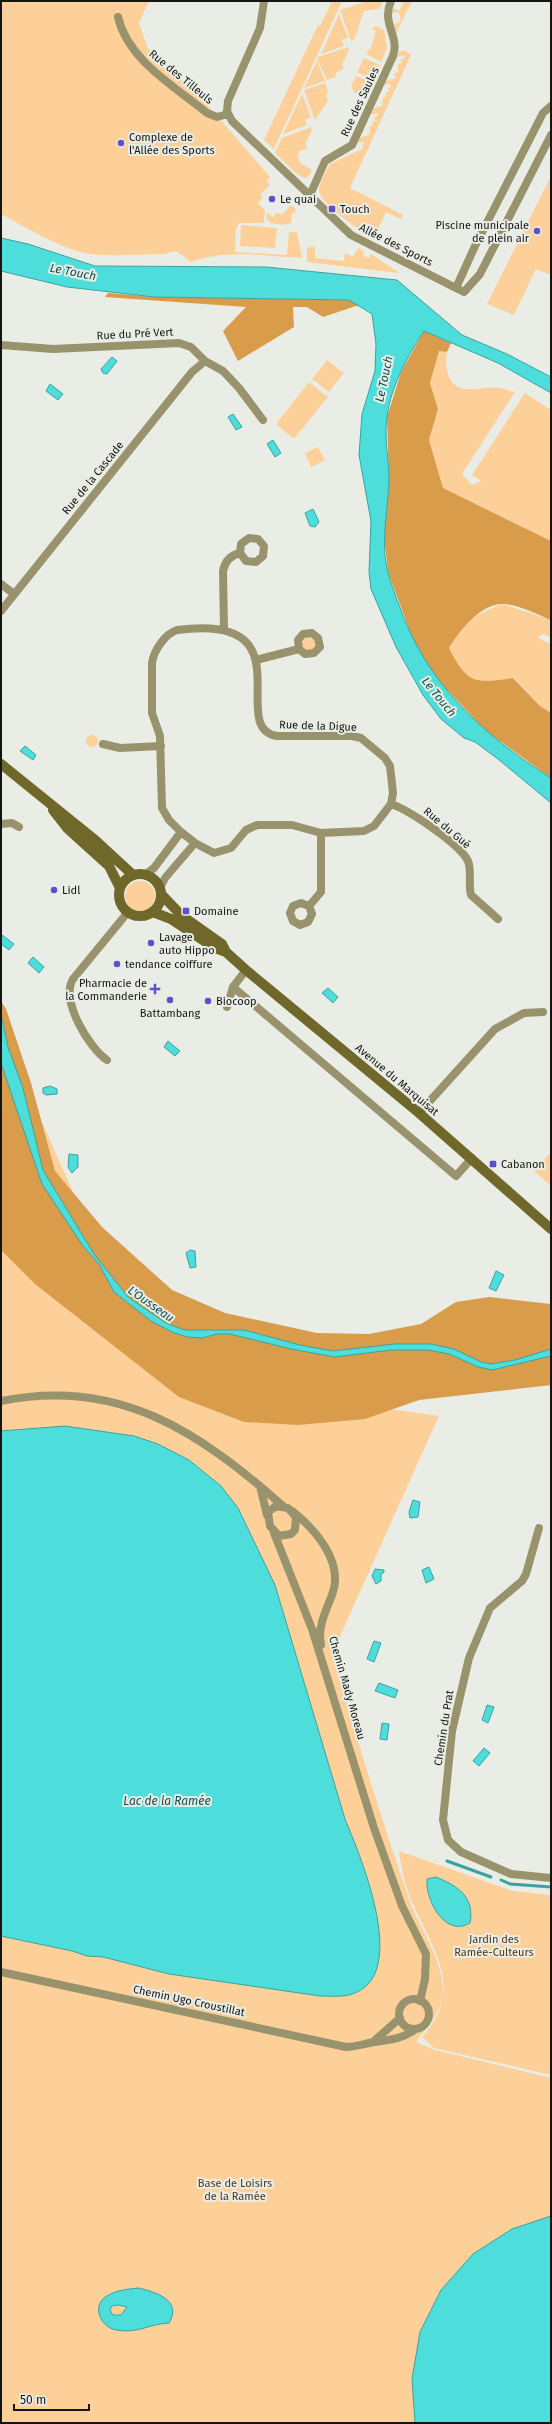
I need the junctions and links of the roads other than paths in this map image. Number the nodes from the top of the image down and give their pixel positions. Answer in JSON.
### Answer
{"nodes":[{"id":1,"x":264,"y":1,"type":"edge"},
{"id":2,"x":391,"y":1,"type":"edge"},
{"id":3,"x":118,"y":17,"type":"dead end"},
{"id":4,"x":551,"y":106,"type":"edge"},
{"id":5,"x":228,"y":114,"type":"junction"},
{"id":6,"x":551,"y":135,"type":"edge"},
{"id":7,"x":310,"y":196,"type":"junction"},
{"id":8,"x":460,"y":290,"type":"junction"},
{"id":9,"x":1,"y":345,"type":"edge"},
{"id":10,"x":205,"y":361,"type":"junction"},
{"id":11,"x":263,"y":420,"type":"dead end"},
{"id":12,"x":240,"y":553,"type":"dead end"},
{"id":13,"x":1,"y":584,"type":"edge"},
{"id":14,"x":14,"y":594,"type":"junction"},
{"id":15,"x":1,"y":611,"type":"edge"},
{"id":16,"x":224,"y":630,"type":"junction"},
{"id":17,"x":299,"y":649,"type":"dead end"},
{"id":18,"x":256,"y":660,"type":"junction"},
{"id":19,"x":103,"y":744,"type":"dead end"},
{"id":20,"x":160,"y":746,"type":"junction"},
{"id":21,"x":1,"y":764,"type":"edge"},
{"id":22,"x":391,"y":804,"type":"junction"},
{"id":23,"x":51,"y":806,"type":"junction"},
{"id":24,"x":1,"y":824,"type":"edge"},
{"id":25,"x":19,"y":827,"type":"dead end"},
{"id":26,"x":181,"y":832,"type":"junction"},
{"id":27,"x":321,"y":833,"type":"junction"},
{"id":28,"x":195,"y":843,"type":"junction"},
{"id":29,"x":133,"y":875,"type":"junction"},
{"id":30,"x":146,"y":875,"type":"junction"},
{"id":31,"x":120,"y":888,"type":"junction"},
{"id":32,"x":160,"y":891,"type":"junction"},
{"id":33,"x":309,"y":906,"type":"dead end"},
{"id":34,"x":128,"y":912,"type":"junction"},
{"id":35,"x":153,"y":912,"type":"junction"},
{"id":36,"x":498,"y":919,"type":"dead end"},
{"id":37,"x":226,"y":952,"type":"junction"},
{"id":38,"x":246,"y":970,"type":"junction"},
{"id":39,"x":233,"y":987,"type":"junction"},
{"id":40,"x":227,"y":1006,"type":"dead end"},
{"id":41,"x":543,"y":1012,"type":"dead end"},
{"id":42,"x":107,"y":1060,"type":"dead end"},
{"id":43,"x":419,"y":1113,"type":"junction"},
{"id":44,"x":472,"y":1158,"type":"junction"},
{"id":45,"x":551,"y":1229,"type":"edge"},
{"id":46,"x":1,"y":1401,"type":"edge"},
{"id":47,"x":260,"y":1486,"type":"junction"},
{"id":48,"x":284,"y":1506,"type":"junction"},
{"id":49,"x":292,"y":1511,"type":"junction"},
{"id":50,"x":267,"y":1516,"type":"junction"},
{"id":51,"x":539,"y":1528,"type":"dead end"},
{"id":52,"x":274,"y":1533,"type":"junction"},
{"id":53,"x":378,"y":1836,"type":"junction"},
{"id":54,"x":551,"y":1878,"type":"edge"},
{"id":55,"x":1,"y":1972,"type":"edge"},
{"id":56,"x":420,"y":2001,"type":"junction"},
{"id":57,"x":400,"y":2018,"type":"junction"},
{"id":58,"x":416,"y":2029,"type":"junction"},
{"id":59,"x":373,"y":2042,"type":"junction"}],
"edges":[{"from":1,"to":5,"type":"street","name":"Rue des Tilleuls"},
{"from":2,"to":7,"type":"street","name":"Rue des Saules"},
{"from":3,"to":5,"type":"street","name":"Rue des Tilleuls"},
{"from":4,"to":8,"type":"street"},
{"from":5,"to":7,"type":"street","name":"Allée des Sports"},
{"from":6,"to":8,"type":"street"},
{"from":7,"to":8,"type":"street","name":"Allée des Sports"},
{"from":9,"to":10,"type":"street","name":"Rue du Pré Vert"},
{"from":10,"to":11,"type":"street","name":"Rue du Pré Vert"},
{"from":10,"to":14,"type":"street","name":"Rue de la Cascade"},
{"from":12,"to":16,"type":"street"},
{"from":13,"to":14,"type":"street"},
{"from":14,"to":15,"type":"street","name":"Rue de la Cascade"},
{"from":16,"to":18,"type":"street","name":"Rue de la Digue"},
{"from":16,"to":20,"type":"street","name":"Rue de la Digue"},
{"from":17,"to":18,"type":"street"},
{"from":18,"to":22,"type":"street","name":"Rue de la Digue"},
{"from":19,"to":20,"type":"street"},
{"from":20,"to":26,"type":"street","name":"Rue de la Digue"},
{"from":21,"to":23,"type":"main road"},
{"from":22,"to":27,"type":"street","name":"Rue de la Digue"},
{"from":22,"to":36,"type":"street","name":"Rue du Gué"},
{"from":23,"to":29,"type":"main road"},
{"from":23,"to":31,"type":"main road"},
{"from":24,"to":25,"type":"street"},
{"from":26,"to":28,"type":"street","name":"Rue de la Digue"},
{"from":26,"to":30,"type":"street"},
{"from":27,"to":28,"type":"street","name":"Rue de la Digue"},
{"from":27,"to":33,"type":"street"},
{"from":28,"to":32,"type":"street"},
{"from":29,"to":30,"type":"main road"},
{"from":29,"to":31,"type":"main road"},
{"from":30,"to":32,"type":"main road"},
{"from":31,"to":34,"type":"main road"},
{"from":32,"to":35,"type":"main road"},
{"from":32,"to":37,"type":"main road","name":"Avenue du Marquisat"},
{"from":34,"to":35,"type":"main road"},
{"from":34,"to":42,"type":"street"},
{"from":35,"to":37,"type":"main road","name":"Avenue du Marquisat"},
{"from":37,"to":38,"type":"main road","name":"Avenue du Marquisat"},
{"from":38,"to":39,"type":"street"},
{"from":38,"to":43,"type":"main road","name":"Avenue du Marquisat"},
{"from":39,"to":40,"type":"street"},
{"from":39,"to":44,"type":"street"},
{"from":41,"to":43,"type":"street"},
{"from":43,"to":44,"type":"main road","name":"Avenue du Marquisat"},
{"from":44,"to":45,"type":"main road","name":"Avenue du Marquisat"},
{"from":46,"to":47,"type":"street"},
{"from":47,"to":48,"type":"street"},
{"from":47,"to":50,"type":"street"},
{"from":48,"to":49,"type":"street"},
{"from":48,"to":50,"type":"street"},
{"from":49,"to":52,"type":"street"},
{"from":49,"to":53,"type":"street","name":"Chemin Mady Moreau"},
{"from":50,"to":52,"type":"street"},
{"from":51,"to":54,"type":"street","name":"Chemin du Prat"},
{"from":52,"to":53,"type":"street","name":"Chemin Mady Moreau"},
{"from":53,"to":56,"type":"street","name":"Chemin Mady Moreau"},
{"from":55,"to":59,"type":"street","name":"Chemin Ugo Croustillat"},
{"from":56,"to":57,"type":"street"},
{"from":56,"to":58,"type":"street"},
{"from":57,"to":58,"type":"street"},
{"from":57,"to":59,"type":"street","name":"Chemin Ugo Croustillat"},
{"from":58,"to":59,"type":"street","name":"Chemin Ugo Croustillat"}]}
